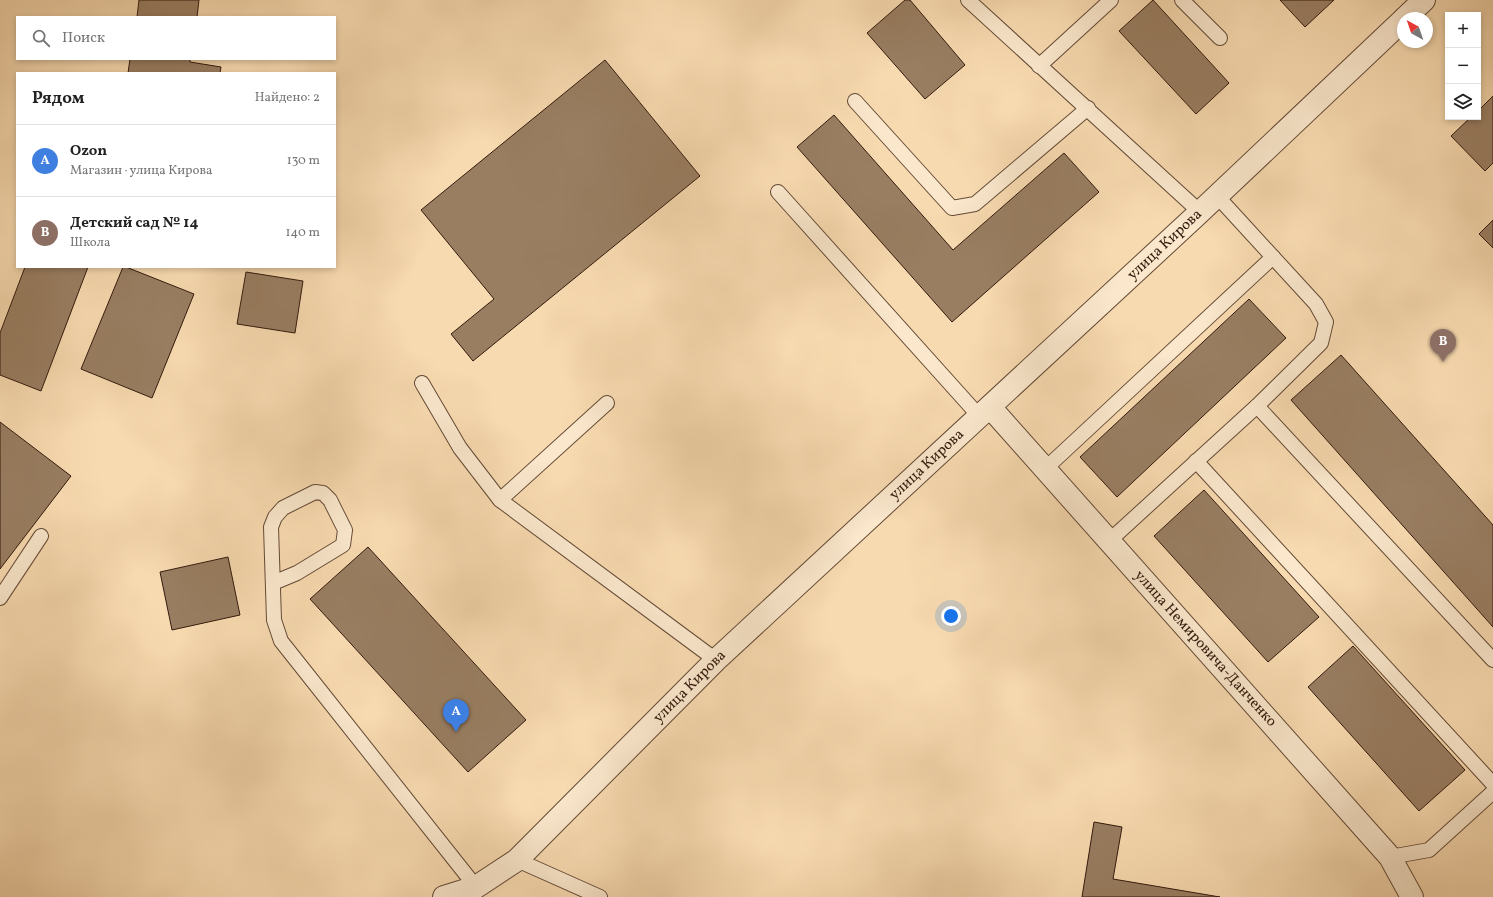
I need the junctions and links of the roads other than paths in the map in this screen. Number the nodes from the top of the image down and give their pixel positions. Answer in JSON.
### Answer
{"nodes":[{"id":1,"x":968,"y":0,"type":"edge"},
{"id":2,"x":1111,"y":0,"type":"edge"},
{"id":3,"x":1182,"y":0,"type":"edge"},
{"id":4,"x":1424,"y":0,"type":"edge"},
{"id":5,"x":1411,"y":12,"type":"edge"},
{"id":6,"x":1397,"y":26,"type":"edge"},
{"id":7,"x":1220,"y":38,"type":"dead end"},
{"id":8,"x":1039,"y":66,"type":"junction"},
{"id":9,"x":855,"y":101,"type":"dead end"},
{"id":10,"x":1088,"y":108,"type":"junction"},
{"id":11,"x":778,"y":192,"type":"dead end"},
{"id":12,"x":1217,"y":196,"type":"junction"},
{"id":13,"x":1200,"y":212,"type":"junction"},
{"id":14,"x":1273,"y":256,"type":"junction"},
{"id":15,"x":422,"y":383,"type":"dead end"},
{"id":16,"x":607,"y":403,"type":"dead end"},
{"id":17,"x":1257,"y":406,"type":"junction"},
{"id":18,"x":985,"y":412,"type":"junction"},
{"id":19,"x":1196,"y":461,"type":"junction"},
{"id":20,"x":1045,"y":469,"type":"junction"},
{"id":21,"x":500,"y":500,"type":"junction"},
{"id":22,"x":42,"y":536,"type":"dead end"},
{"id":23,"x":1109,"y":541,"type":"junction"},
{"id":24,"x":273,"y":583,"type":"junction"},
{"id":25,"x":0,"y":598,"type":"edge"},
{"id":26,"x":716,"y":660,"type":"junction"},
{"id":27,"x":1493,"y":660,"type":"edge"},
{"id":28,"x":1493,"y":784,"type":"edge"},
{"id":29,"x":1493,"y":792,"type":"edge"},
{"id":30,"x":1390,"y":857,"type":"junction"},
{"id":31,"x":517,"y":860,"type":"junction"},
{"id":32,"x":476,"y":887,"type":"junction"},
{"id":33,"x":444,"y":897,"type":"edge"},
{"id":34,"x":600,"y":897,"type":"edge"},
{"id":35,"x":1412,"y":897,"type":"edge"}],
"edges":[{"from":1,"to":8,"type":"lane"},
{"from":2,"to":8,"type":"lane"},
{"from":3,"to":7,"type":"lane"},
{"from":4,"to":5,"type":"street"},
{"from":6,"to":12,"type":"street","name":"улица Кирова"},
{"from":8,"to":10,"type":"lane"},
{"from":9,"to":10,"type":"lane"},
{"from":10,"to":13,"type":"lane"},
{"from":11,"to":18,"type":"lane"},
{"from":12,"to":13,"type":"street","name":"улица Кирова"},
{"from":12,"to":14,"type":"lane"},
{"from":13,"to":18,"type":"street","name":"улица Кирова"},
{"from":14,"to":17,"type":"lane"},
{"from":14,"to":20,"type":"lane"},
{"from":15,"to":21,"type":"lane"},
{"from":16,"to":21,"type":"lane"},
{"from":17,"to":19,"type":"lane"},
{"from":17,"to":27,"type":"lane"},
{"from":18,"to":20,"type":"street","name":"улица Немировича-Данченко"},
{"from":18,"to":26,"type":"street","name":"улица Кирова"},
{"from":19,"to":23,"type":"lane"},
{"from":19,"to":28,"type":"lane"},
{"from":20,"to":23,"type":"street","name":"улица Немировича-Данченко"},
{"from":21,"to":26,"type":"lane"},
{"from":22,"to":25,"type":"lane"},
{"from":23,"to":30,"type":"street","name":"улица Немировича-Данченко"},
{"from":24,"to":24,"type":"lane"},
{"from":24,"to":32,"type":"lane"},
{"from":26,"to":31,"type":"street","name":"улица Кирова"},
{"from":29,"to":30,"type":"lane"},
{"from":30,"to":35,"type":"street","name":"улица Немировича-Данченко"},
{"from":31,"to":32,"type":"street","name":"улица Кирова"},
{"from":31,"to":34,"type":"lane"},
{"from":32,"to":33,"type":"street","name":"улица Кирова"}]}
